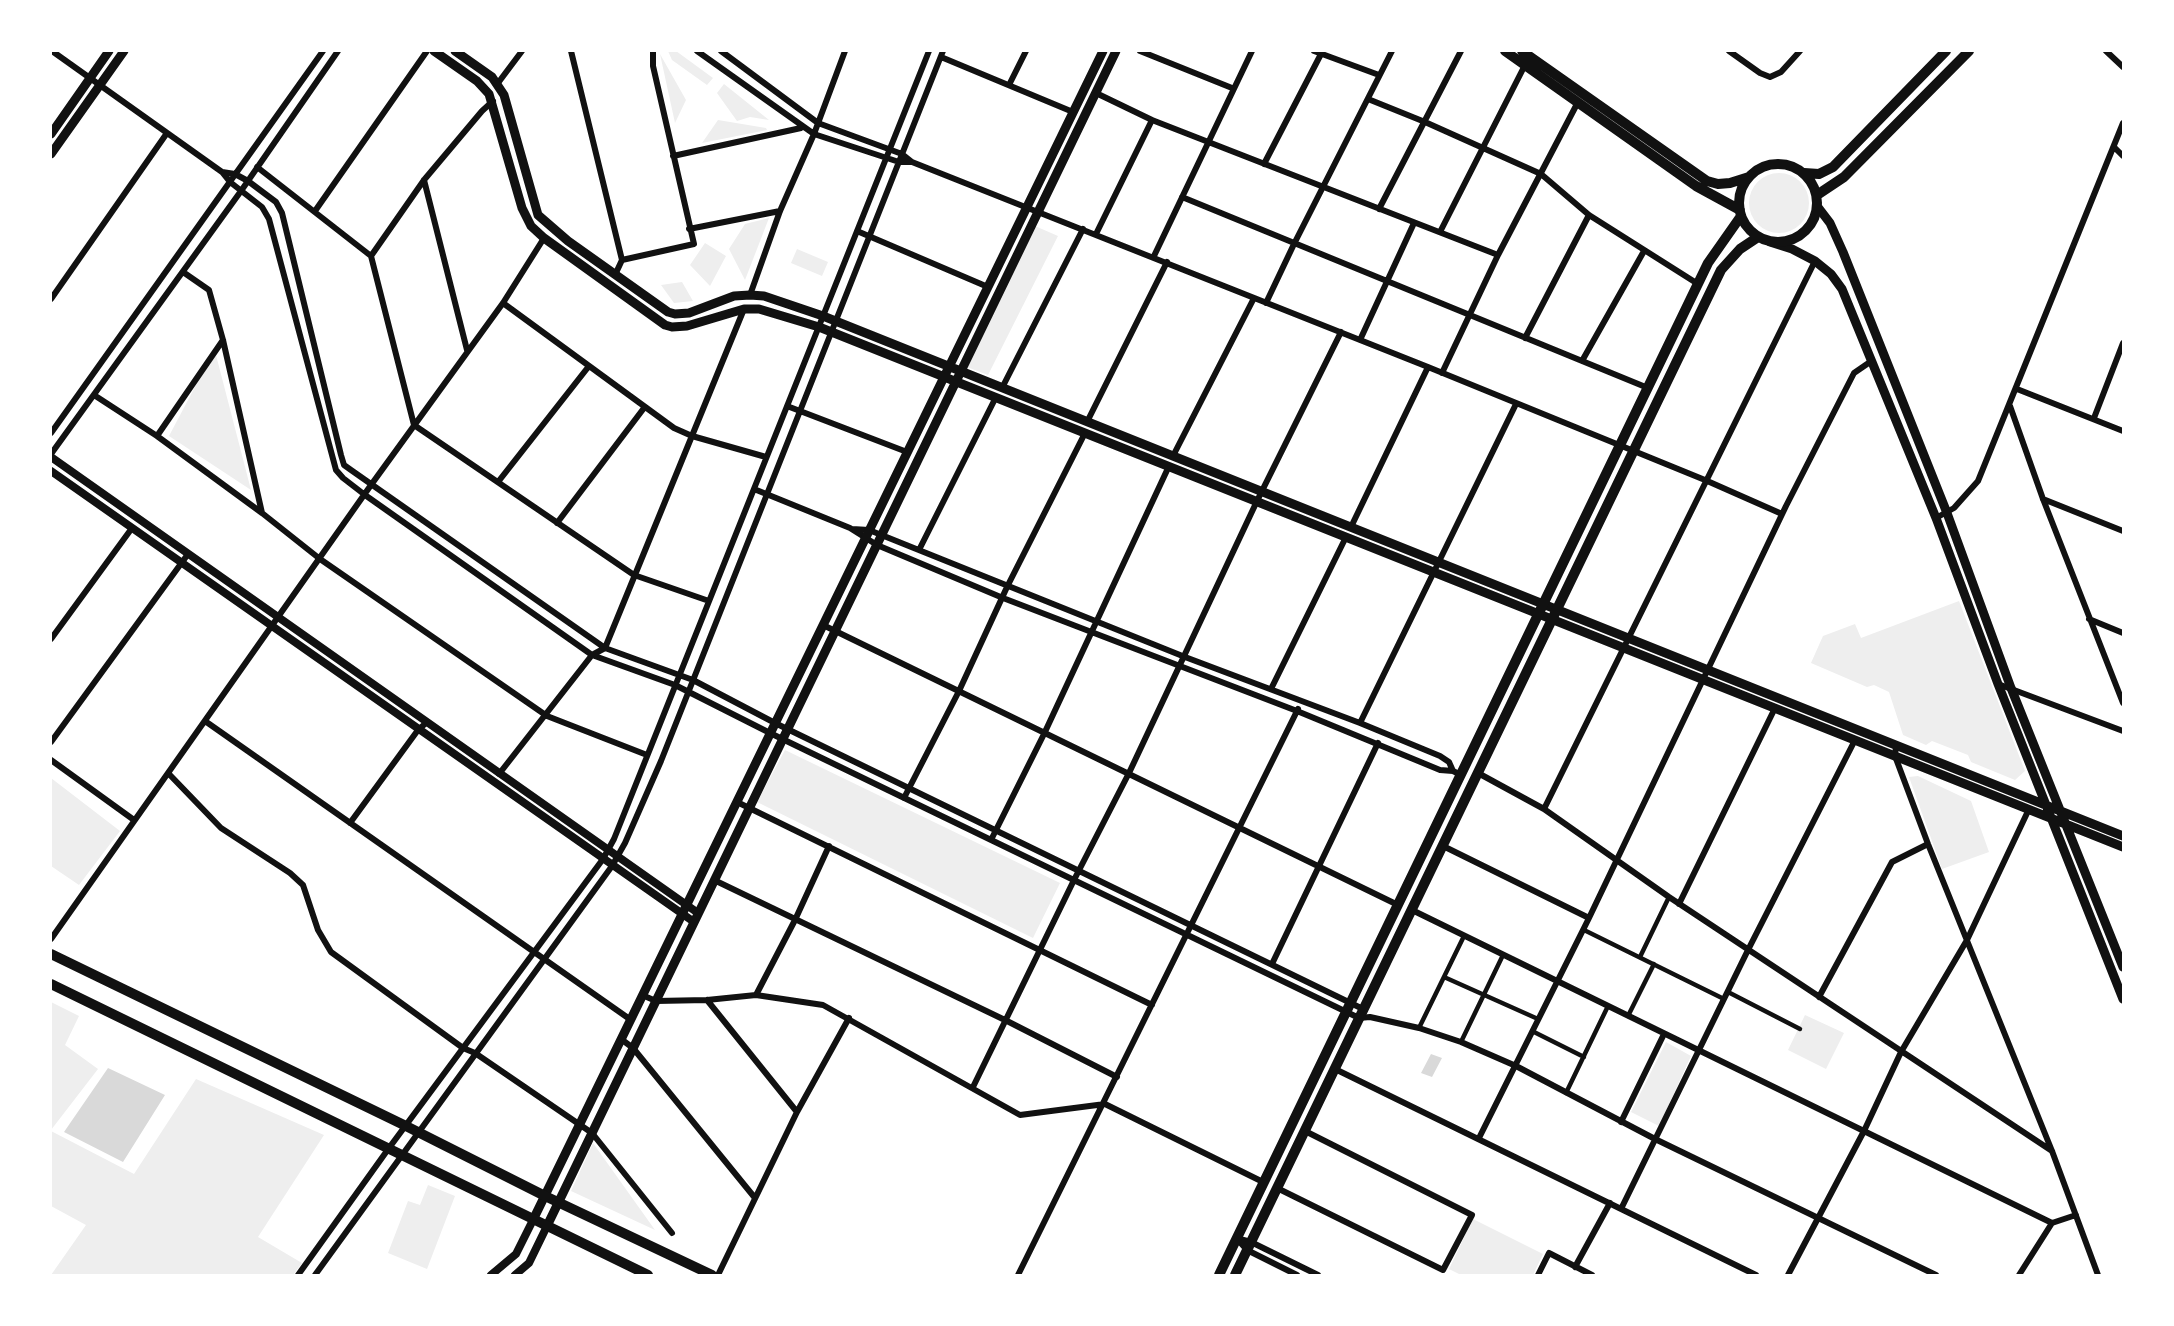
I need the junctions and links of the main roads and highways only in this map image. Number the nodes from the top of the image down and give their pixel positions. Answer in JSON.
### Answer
{"nodes":[{"id":1,"x":109,"y":51,"type":"edge"},
{"id":2,"x":124,"y":51,"type":"edge"},
{"id":3,"x":434,"y":51,"type":"edge"},
{"id":4,"x":455,"y":51,"type":"edge"},
{"id":5,"x":1103,"y":51,"type":"edge"},
{"id":6,"x":1116,"y":51,"type":"edge"},
{"id":7,"x":1505,"y":51,"type":"edge"},
{"id":8,"x":1522,"y":51,"type":"edge"},
{"id":9,"x":1946,"y":51,"type":"edge"},
{"id":10,"x":1969,"y":51,"type":"edge"},
{"id":11,"x":51,"y":134,"type":"edge"},
{"id":12,"x":51,"y":155,"type":"edge"},
{"id":13,"x":1804,"y":173,"type":"junction"},
{"id":14,"x":1749,"y":177,"type":"junction"},
{"id":15,"x":1817,"y":201,"type":"junction"},
{"id":16,"x":1740,"y":213,"type":"junction"},
{"id":17,"x":1758,"y":237,"type":"junction"},
{"id":18,"x":1770,"y":242,"type":"junction"},
{"id":19,"x":1708,"y":263,"type":"junction"},
{"id":20,"x":1721,"y":270,"type":"junction"},
{"id":21,"x":949,"y":366,"type":"junction"},
{"id":22,"x":961,"y":371,"type":"junction"},
{"id":23,"x":944,"y":377,"type":"junction"},
{"id":24,"x":956,"y":381,"type":"junction"},
{"id":25,"x":1541,"y":608,"type":"junction"},
{"id":26,"x":1555,"y":614,"type":"junction"},
{"id":27,"x":1896,"y":751,"type":"junction"},
{"id":28,"x":2048,"y":806,"type":"junction"},
{"id":29,"x":2062,"y":811,"type":"junction"},
{"id":30,"x":2053,"y":818,"type":"junction"},
{"id":31,"x":2066,"y":824,"type":"junction"},
{"id":32,"x":2123,"y":836,"type":"edge"},
{"id":33,"x":2123,"y":847,"type":"edge"},
{"id":34,"x":51,"y":954,"type":"edge"},
{"id":35,"x":2123,"y":967,"type":"edge"},
{"id":36,"x":51,"y":984,"type":"edge"},
{"id":37,"x":2123,"y":999,"type":"edge"},
{"id":38,"x":545,"y":1196,"type":"junction"},
{"id":39,"x":558,"y":1203,"type":"junction"},
{"id":40,"x":533,"y":1220,"type":"junction"},
{"id":41,"x":547,"y":1226,"type":"junction"},
{"id":42,"x":628,"y":1271,"type":"edge"},
{"id":43,"x":699,"y":1273,"type":"edge"},
{"id":44,"x":648,"y":1275,"type":"edge"},
{"id":45,"x":712,"y":1275,"type":"edge"},
{"id":46,"x":1219,"y":1275,"type":"edge"},
{"id":47,"x":1235,"y":1275,"type":"edge"}],
"edges":[{"from":1,"to":11,"type":"main road"},
{"from":2,"to":12,"type":"main road"},
{"from":3,"to":23,"type":"main road"},
{"from":4,"to":21,"type":"main road"},
{"from":5,"to":21,"type":"main road"},
{"from":6,"to":22,"type":"main road"},
{"from":7,"to":16,"type":"main road"},
{"from":8,"to":14,"type":"main road"},
{"from":9,"to":13,"type":"main road"},
{"from":10,"to":15,"type":"main road"},
{"from":13,"to":14,"type":"main road"},
{"from":13,"to":15,"type":"main road"},
{"from":14,"to":16,"type":"main road"},
{"from":15,"to":18,"type":"main road"},
{"from":15,"to":29,"type":"main road"},
{"from":16,"to":17,"type":"main road"},
{"from":16,"to":19,"type":"main road"},
{"from":17,"to":18,"type":"main road"},
{"from":17,"to":20,"type":"main road"},
{"from":18,"to":28,"type":"main road"},
{"from":19,"to":20,"type":"main road"},
{"from":19,"to":25,"type":"main road"},
{"from":20,"to":26,"type":"main road"},
{"from":21,"to":22,"type":"main road"},
{"from":21,"to":23,"type":"main road"},
{"from":22,"to":24,"type":"main road"},
{"from":22,"to":25,"type":"main road"},
{"from":23,"to":24,"type":"main road"},
{"from":23,"to":38,"type":"main road"},
{"from":24,"to":25,"type":"main road"},
{"from":24,"to":39,"type":"main road"},
{"from":25,"to":26,"type":"main road"},
{"from":25,"to":46,"type":"main road"},
{"from":26,"to":27,"type":"main road"},
{"from":26,"to":27,"type":"main road"},
{"from":26,"to":47,"type":"main road"},
{"from":27,"to":28,"type":"main road"},
{"from":27,"to":30,"type":"main road"},
{"from":28,"to":29,"type":"main road"},
{"from":28,"to":30,"type":"main road"},
{"from":29,"to":31,"type":"main road"},
{"from":29,"to":32,"type":"main road"},
{"from":30,"to":31,"type":"main road"},
{"from":30,"to":37,"type":"main road"},
{"from":31,"to":33,"type":"main road"},
{"from":31,"to":35,"type":"main road"},
{"from":34,"to":38,"type":"main road"},
{"from":36,"to":40,"type":"main road"},
{"from":38,"to":39,"type":"main road"},
{"from":38,"to":40,"type":"main road"},
{"from":39,"to":41,"type":"main road"},
{"from":39,"to":43,"type":"main road"},
{"from":40,"to":41,"type":"main road"},
{"from":41,"to":42,"type":"main road"},
{"from":42,"to":44,"type":"main road"},
{"from":43,"to":45,"type":"main road"}]}
